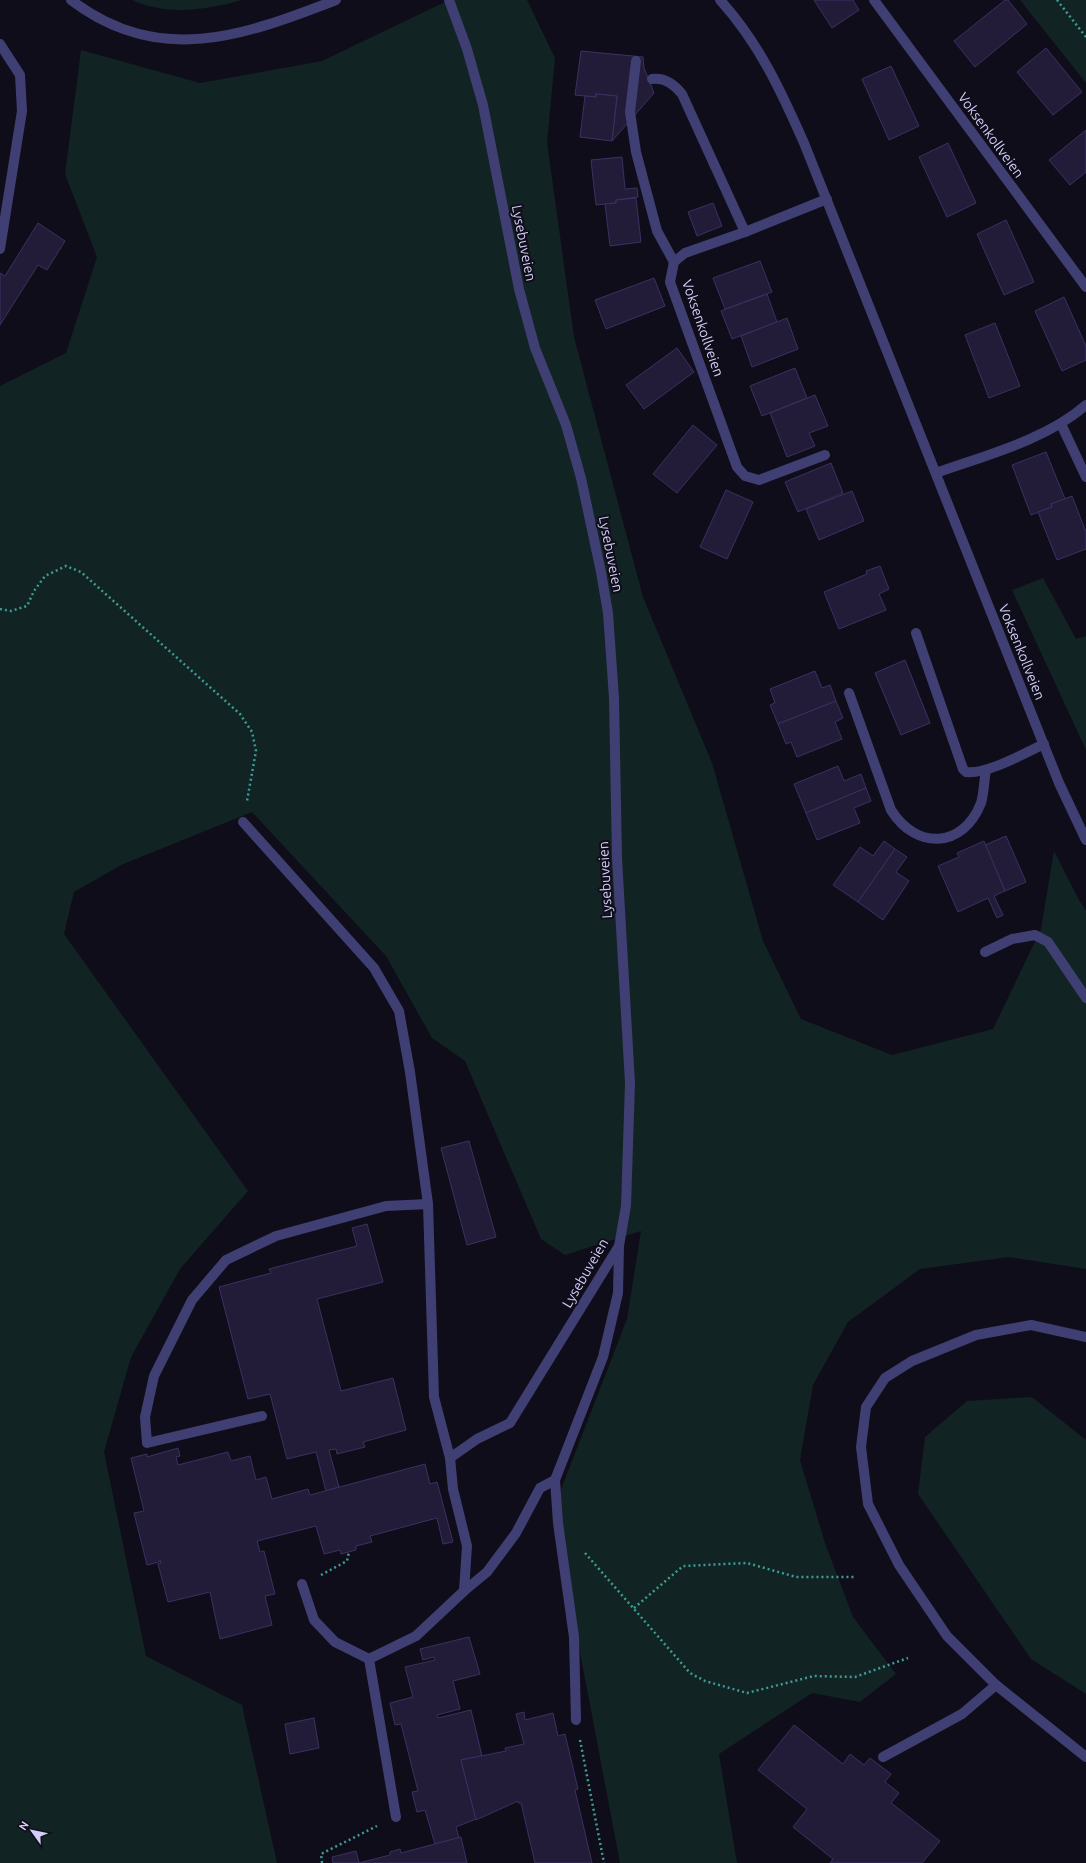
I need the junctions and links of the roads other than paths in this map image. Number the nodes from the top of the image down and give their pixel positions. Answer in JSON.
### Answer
{"nodes":[{"id":1,"x":71,"y":0,"type":"edge"},
{"id":2,"x":336,"y":0,"type":"edge"},
{"id":3,"x":450,"y":0,"type":"edge"},
{"id":4,"x":720,"y":0,"type":"edge"},
{"id":5,"x":874,"y":0,"type":"edge"},
{"id":6,"x":0,"y":44,"type":"edge"},
{"id":7,"x":636,"y":61,"type":"dead end"},
{"id":8,"x":652,"y":79,"type":"dead end"},
{"id":9,"x":827,"y":199,"type":"junction"},
{"id":10,"x":746,"y":232,"type":"junction"},
{"id":11,"x":0,"y":250,"type":"edge"},
{"id":12,"x":674,"y":262,"type":"junction"},
{"id":13,"x":1086,"y":287,"type":"edge"},
{"id":14,"x":1086,"y":405,"type":"edge"},
{"id":15,"x":1061,"y":424,"type":"junction"},
{"id":16,"x":825,"y":455,"type":"dead end"},
{"id":17,"x":936,"y":473,"type":"junction"},
{"id":18,"x":1086,"y":477,"type":"edge"},
{"id":19,"x":916,"y":633,"type":"dead end"},
{"id":20,"x":849,"y":693,"type":"dead end"},
{"id":21,"x":1044,"y":744,"type":"junction"},
{"id":22,"x":986,"y":770,"type":"junction"},
{"id":23,"x":243,"y":822,"type":"road end"},
{"id":24,"x":1086,"y":840,"type":"edge"},
{"id":25,"x":985,"y":952,"type":"dead end"},
{"id":26,"x":1086,"y":998,"type":"edge"},
{"id":27,"x":428,"y":1204,"type":"junction"},
{"id":28,"x":619,"y":1246,"type":"junction"},
{"id":29,"x":1086,"y":1337,"type":"edge"},
{"id":30,"x":262,"y":1416,"type":"dead end"},
{"id":31,"x":450,"y":1458,"type":"junction"},
{"id":32,"x":555,"y":1480,"type":"junction"},
{"id":33,"x":302,"y":1584,"type":"road end"},
{"id":34,"x":464,"y":1591,"type":"junction"},
{"id":35,"x":369,"y":1658,"type":"junction"},
{"id":36,"x":996,"y":1685,"type":"junction"},
{"id":37,"x":576,"y":1720,"type":"road end"},
{"id":38,"x":883,"y":1757,"type":"dead end"},
{"id":39,"x":1086,"y":1757,"type":"edge"},
{"id":40,"x":396,"y":1817,"type":"road end"}],
"edges":[{"from":1,"to":2,"type":"street"},
{"from":3,"to":28,"type":"street","name":"Lysebuveien"},
{"from":4,"to":9,"type":"street","name":"Voksenkollveien"},
{"from":5,"to":13,"type":"street","name":"Voksenkollveien"},
{"from":6,"to":11,"type":"street"},
{"from":7,"to":12,"type":"street"},
{"from":8,"to":10,"type":"street"},
{"from":9,"to":10,"type":"street","name":"Voksenkollveien"},
{"from":9,"to":17,"type":"street","name":"Voksenkollveien"},
{"from":10,"to":12,"type":"street","name":"Voksenkollveien"},
{"from":12,"to":16,"type":"street","name":"Voksenkollveien"},
{"from":14,"to":15,"type":"street"},
{"from":15,"to":17,"type":"street"},
{"from":15,"to":18,"type":"street"},
{"from":17,"to":21,"type":"street","name":"Voksenkollveien"},
{"from":19,"to":22,"type":"street"},
{"from":20,"to":22,"type":"street"},
{"from":21,"to":22,"type":"street"},
{"from":21,"to":24,"type":"street","name":"Voksenkollveien"},
{"from":23,"to":27,"type":"street"},
{"from":25,"to":26,"type":"street"},
{"from":27,"to":30,"type":"street"},
{"from":27,"to":31,"type":"street"},
{"from":28,"to":31,"type":"street","name":"Lysebuveien"},
{"from":28,"to":32,"type":"street"},
{"from":29,"to":36,"type":"street"},
{"from":31,"to":34,"type":"street"},
{"from":32,"to":34,"type":"street"},
{"from":32,"to":37,"type":"street"},
{"from":33,"to":35,"type":"street"},
{"from":34,"to":35,"type":"street"},
{"from":35,"to":40,"type":"street"},
{"from":36,"to":38,"type":"street"},
{"from":36,"to":39,"type":"street"}]}
